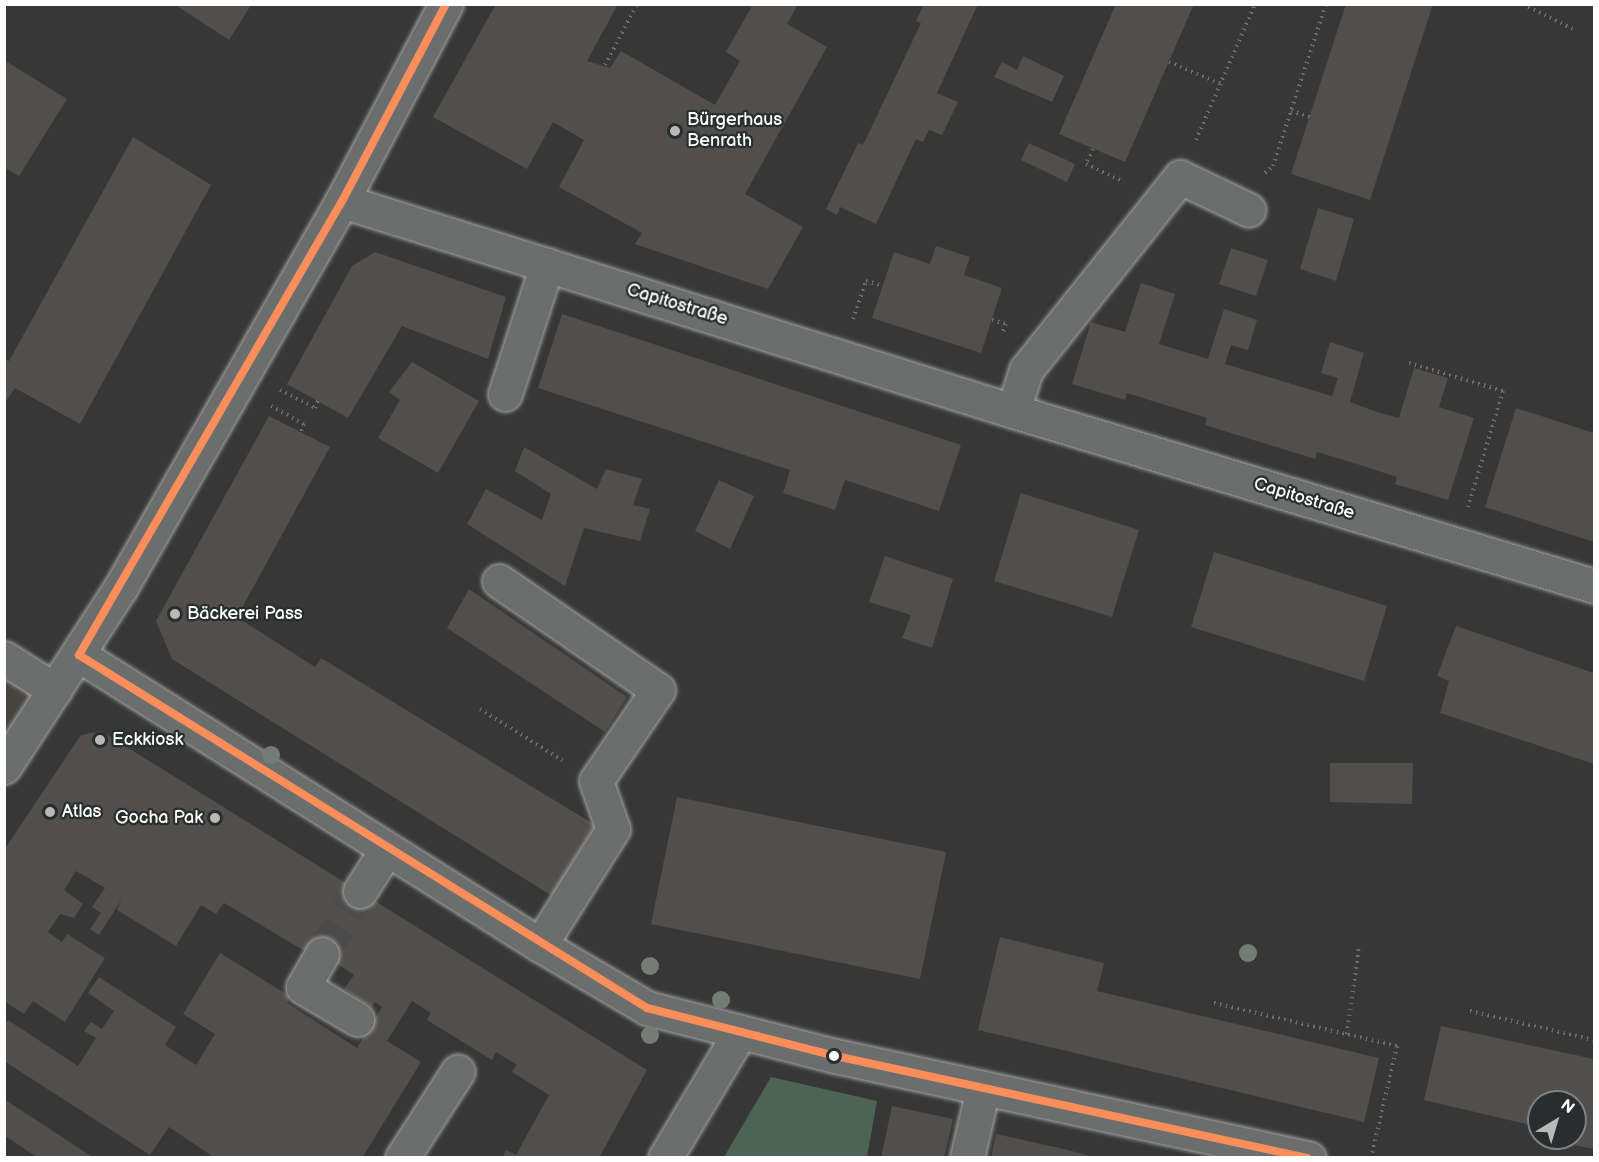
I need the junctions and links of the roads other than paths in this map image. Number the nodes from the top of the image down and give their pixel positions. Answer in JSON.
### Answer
{"nodes":[{"id":1,"x":446,"y":4,"type":"edge"},
{"id":2,"x":342,"y":201,"type":"junction"},
{"id":3,"x":1239,"y":206,"type":"road end"},
{"id":4,"x":547,"y":265,"type":"junction"},
{"id":5,"x":505,"y":394,"type":"dead end"},
{"id":6,"x":1013,"y":411,"type":"junction"},
{"id":7,"x":500,"y":581,"type":"dead end"},
{"id":8,"x":1594,"y":586,"type":"edge"},
{"id":9,"x":79,"y":655,"type":"junction"},
{"id":10,"x":4,"y":658,"type":"edge"},
{"id":11,"x":55,"y":690,"type":"junction"},
{"id":12,"x":4,"y":767,"type":"edge"},
{"id":13,"x":387,"y":849,"type":"junction"},
{"id":14,"x":360,"y":891,"type":"tunnel mouth"},
{"id":15,"x":540,"y":945,"type":"junction"},
{"id":16,"x":322,"y":954,"type":"tunnel mouth"},
{"id":17,"x":357,"y":1019,"type":"dead end"},
{"id":18,"x":740,"y":1032,"type":"junction"},
{"id":19,"x":458,"y":1071,"type":"dead end"},
{"id":20,"x":983,"y":1088,"type":"junction"},
{"id":21,"x":402,"y":1158,"type":"edge"},
{"id":22,"x":665,"y":1158,"type":"edge"},
{"id":23,"x":967,"y":1158,"type":"edge"},
{"id":24,"x":1310,"y":1158,"type":"edge"}],
"edges":[{"from":1,"to":2,"type":"street"},
{"from":2,"to":4,"type":"street","name":"Capitostraße"},
{"from":2,"to":9,"type":"street"},
{"from":3,"to":6,"type":"street"},
{"from":4,"to":5,"type":"street"},
{"from":4,"to":6,"type":"street","name":"Capitostraße"},
{"from":6,"to":8,"type":"street","name":"Capitostraße"},
{"from":7,"to":15,"type":"street"},
{"from":9,"to":11,"type":"street"},
{"from":9,"to":13,"type":"street"},
{"from":10,"to":11,"type":"street"},
{"from":11,"to":12,"type":"street"},
{"from":13,"to":14,"type":"street"},
{"from":13,"to":15,"type":"street"},
{"from":15,"to":18,"type":"street"},
{"from":16,"to":17,"type":"street"},
{"from":18,"to":20,"type":"street"},
{"from":18,"to":22,"type":"street"},
{"from":19,"to":21,"type":"street"},
{"from":20,"to":23,"type":"street"},
{"from":20,"to":24,"type":"street"}]}
